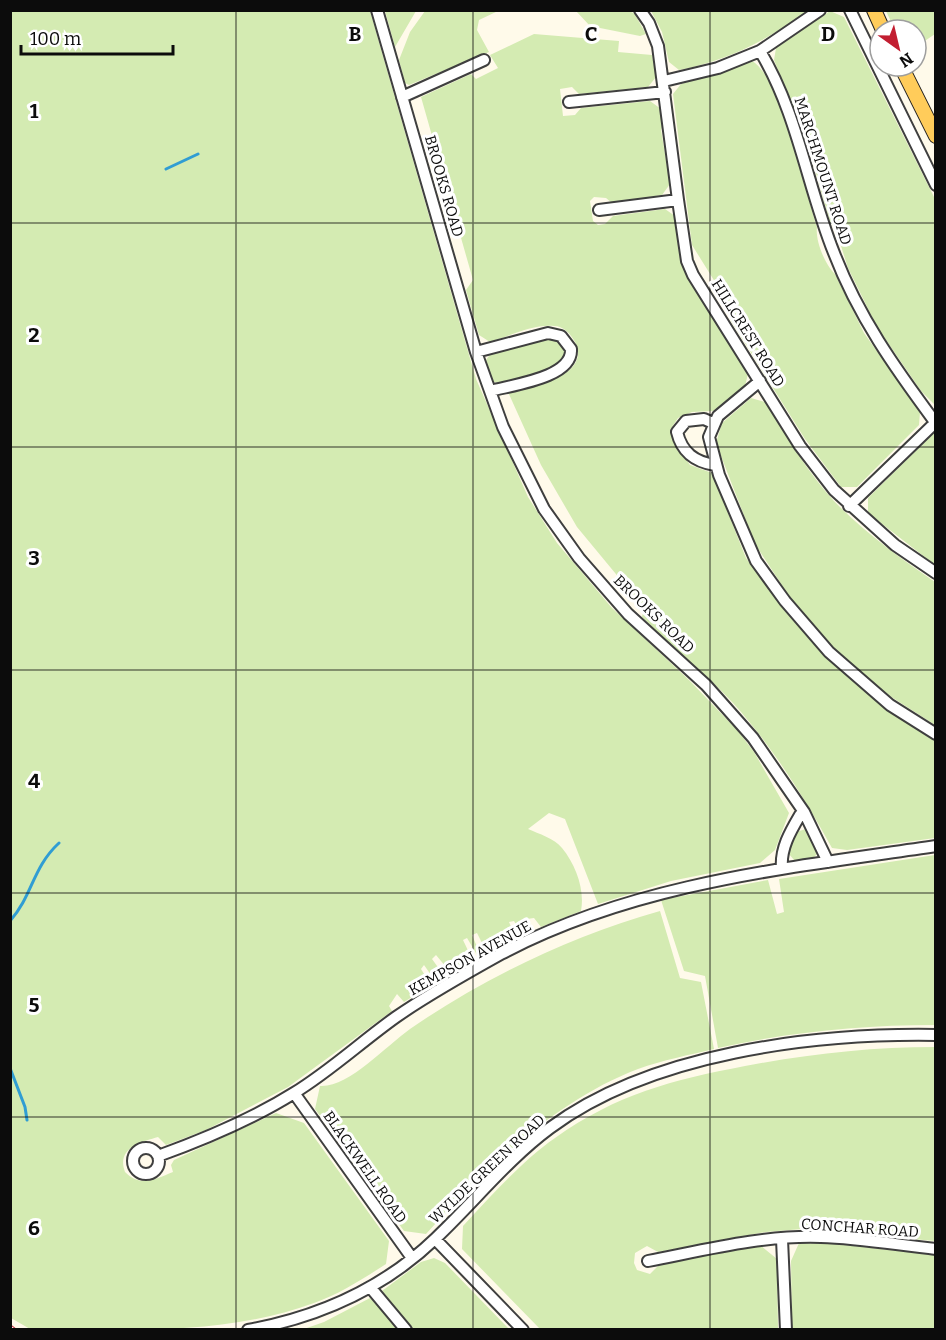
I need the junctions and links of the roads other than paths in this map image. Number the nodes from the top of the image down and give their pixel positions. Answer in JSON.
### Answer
{"nodes":[{"id":1,"x":378,"y":10,"type":"edge"},
{"id":2,"x":640,"y":10,"type":"edge"},
{"id":3,"x":820,"y":10,"type":"edge"},
{"id":4,"x":850,"y":10,"type":"edge"},
{"id":5,"x":760,"y":51,"type":"junction"},
{"id":6,"x":484,"y":60,"type":"dead end"},
{"id":7,"x":907,"y":78,"type":"edge"},
{"id":8,"x":664,"y":86,"type":"junction"},
{"id":9,"x":402,"y":97,"type":"junction"},
{"id":10,"x":569,"y":102,"type":"dead end"},
{"id":11,"x":936,"y":136,"type":"edge"},
{"id":12,"x":936,"y":184,"type":"edge"},
{"id":13,"x":678,"y":200,"type":"junction"},
{"id":14,"x":599,"y":210,"type":"dead end"},
{"id":15,"x":477,"y":352,"type":"junction"},
{"id":16,"x":760,"y":381,"type":"junction"},
{"id":17,"x":490,"y":391,"type":"junction"},
{"id":18,"x":935,"y":422,"type":"edge"},
{"id":19,"x":713,"y":423,"type":"junction"},
{"id":20,"x":715,"y":465,"type":"junction"},
{"id":21,"x":849,"y":506,"type":"junction"},
{"id":22,"x":936,"y":573,"type":"edge"},
{"id":23,"x":936,"y":734,"type":"edge"},
{"id":24,"x":804,"y":812,"type":"junction"},
{"id":25,"x":936,"y":846,"type":"edge"},
{"id":26,"x":828,"y":862,"type":"junction"},
{"id":27,"x":782,"y":869,"type":"junction"},
{"id":28,"x":936,"y":1035,"type":"edge"},
{"id":29,"x":294,"y":1093,"type":"junction"},
{"id":30,"x":158,"y":1156,"type":"dead end"},
{"id":31,"x":435,"y":1239,"type":"junction"},
{"id":32,"x":782,"y":1239,"type":"junction"},
{"id":33,"x":936,"y":1249,"type":"edge"},
{"id":34,"x":412,"y":1258,"type":"junction"},
{"id":35,"x":648,"y":1261,"type":"dead end"},
{"id":36,"x":370,"y":1287,"type":"junction"},
{"id":37,"x":248,"y":1329,"type":"edge"},
{"id":38,"x":406,"y":1329,"type":"edge"},
{"id":39,"x":524,"y":1329,"type":"edge"},
{"id":40,"x":786,"y":1329,"type":"edge"}],
"edges":[{"from":1,"to":9,"type":"street","name":"BROOKS ROAD"},
{"from":2,"to":8,"type":"street","name":"HILLCREST ROAD"},
{"from":3,"to":5,"type":"street"},
{"from":4,"to":12,"type":"street"},
{"from":5,"to":8,"type":"street"},
{"from":5,"to":18,"type":"street","name":"MARCHMOUNT ROAD"},
{"from":6,"to":9,"type":"street"},
{"from":7,"to":11,"type":"main road"},
{"from":8,"to":10,"type":"street"},
{"from":8,"to":13,"type":"street","name":"HILLCREST ROAD"},
{"from":9,"to":15,"type":"street","name":"BROOKS ROAD"},
{"from":13,"to":14,"type":"street"},
{"from":13,"to":16,"type":"street","name":"HILLCREST ROAD"},
{"from":15,"to":17,"type":"street","name":"BROOKS ROAD"},
{"from":15,"to":17,"type":"street"},
{"from":16,"to":19,"type":"street"},
{"from":16,"to":21,"type":"street","name":"HILLCREST ROAD"},
{"from":17,"to":24,"type":"street","name":"BROOKS ROAD"},
{"from":18,"to":21,"type":"street"},
{"from":19,"to":20,"type":"street"},
{"from":19,"to":20,"type":"street"},
{"from":20,"to":23,"type":"street"},
{"from":21,"to":22,"type":"street","name":"HILLCREST ROAD"},
{"from":24,"to":26,"type":"street","name":"BROOKS ROAD"},
{"from":24,"to":27,"type":"street"},
{"from":25,"to":26,"type":"street","name":"KEMPSON AVENUE"},
{"from":26,"to":27,"type":"street","name":"KEMPSON AVENUE"},
{"from":27,"to":29,"type":"street","name":"KEMPSON AVENUE"},
{"from":28,"to":31,"type":"street","name":"WYLDE GREEN ROAD"},
{"from":29,"to":30,"type":"street","name":"KEMPSON AVENUE"},
{"from":29,"to":34,"type":"street","name":"BLACKWELL ROAD"},
{"from":31,"to":34,"type":"street","name":"WYLDE GREEN ROAD"},
{"from":31,"to":39,"type":"street"},
{"from":32,"to":33,"type":"street","name":"CONCHAR ROAD"},
{"from":32,"to":35,"type":"street","name":"CONCHAR ROAD"},
{"from":32,"to":40,"type":"street","name":"CONCHAR ROAD"},
{"from":34,"to":36,"type":"street","name":"WYLDE GREEN ROAD"},
{"from":36,"to":37,"type":"street","name":"WYLDE GREEN ROAD"},
{"from":36,"to":38,"type":"street"}]}
